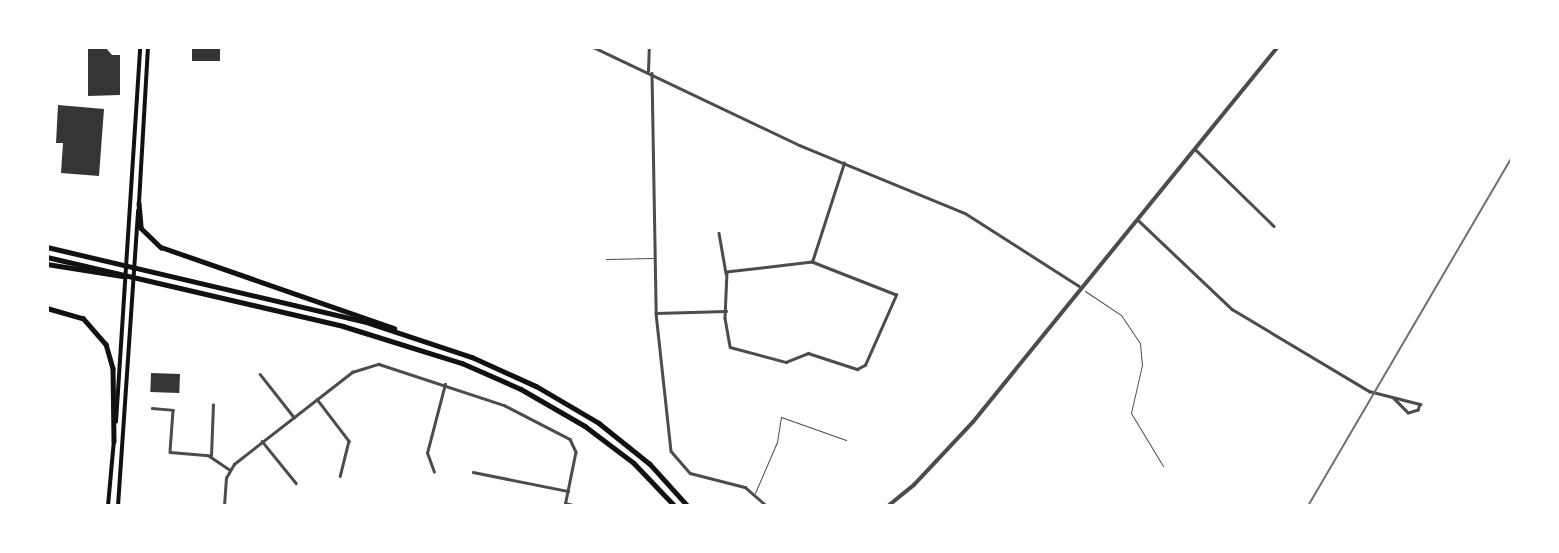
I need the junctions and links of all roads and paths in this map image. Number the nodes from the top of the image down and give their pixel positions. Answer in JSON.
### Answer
{"nodes":[{"id":1,"x":140,"y":47,"type":"edge"},
{"id":2,"x":148,"y":47,"type":"edge"},
{"id":3,"x":593,"y":47,"type":"edge"},
{"id":4,"x":649,"y":47,"type":"edge"},
{"id":5,"x":1278,"y":47,"type":"edge"},
{"id":6,"x":650,"y":72,"type":"junction"},
{"id":7,"x":1195,"y":149,"type":"junction"},
{"id":8,"x":844,"y":163,"type":"junction"},
{"id":9,"x":139,"y":203,"type":"junction"},
{"id":10,"x":1138,"y":219,"type":"junction"},
{"id":11,"x":1274,"y":226,"type":"dead end"},
{"id":12,"x":719,"y":233,"type":"dead end"},
{"id":13,"x":47,"y":247,"type":"edge"},
{"id":14,"x":47,"y":257,"type":"edge"},
{"id":15,"x":655,"y":258,"type":"junction"},
{"id":16,"x":606,"y":259,"type":"dead end"},
{"id":17,"x":811,"y":262,"type":"junction"},
{"id":18,"x":47,"y":264,"type":"edge"},
{"id":19,"x":726,"y":273,"type":"junction"},
{"id":20,"x":127,"y":276,"type":"junction"},
{"id":21,"x":1079,"y":286,"type":"junction"},
{"id":22,"x":47,"y":308,"type":"edge"},
{"id":23,"x":727,"y":311,"type":"junction"},
{"id":24,"x":656,"y":313,"type":"junction"},
{"id":25,"x":401,"y":332,"type":"junction"},
{"id":26,"x":260,"y":374,"type":"dead end"},
{"id":27,"x":445,"y":384,"type":"junction"},
{"id":28,"x":317,"y":399,"type":"junction"},
{"id":29,"x":1394,"y":399,"type":"junction"},
{"id":30,"x":214,"y":405,"type":"dead end"},
{"id":31,"x":152,"y":408,"type":"dead end"},
{"id":32,"x":294,"y":416,"type":"junction"},
{"id":33,"x":846,"y":440,"type":"dead end"},
{"id":34,"x":114,"y":441,"type":"junction"},
{"id":35,"x":262,"y":441,"type":"junction"},
{"id":36,"x":211,"y":456,"type":"junction"},
{"id":37,"x":1163,"y":466,"type":"dead end"},
{"id":38,"x":229,"y":469,"type":"junction"},
{"id":39,"x":434,"y":472,"type":"dead end"},
{"id":40,"x":473,"y":472,"type":"dead end"},
{"id":41,"x":340,"y":476,"type":"dead end"},
{"id":42,"x":296,"y":483,"type":"dead end"},
{"id":43,"x":568,"y":491,"type":"junction"},
{"id":44,"x":755,"y":493,"type":"junction"},
{"id":45,"x":565,"y":504,"type":"edge"},
{"id":46,"x":108,"y":506,"type":"edge"},
{"id":47,"x":118,"y":506,"type":"edge"},
{"id":48,"x":224,"y":506,"type":"edge"},
{"id":49,"x":577,"y":506,"type":"edge"},
{"id":50,"x":675,"y":506,"type":"edge"},
{"id":51,"x":688,"y":506,"type":"edge"},
{"id":52,"x":767,"y":506,"type":"edge"},
{"id":53,"x":888,"y":506,"type":"edge"}],
"edges":[{"from":1,"to":34,"type":"main road"},
{"from":2,"to":9,"type":"main road"},
{"from":3,"to":6,"type":"street"},
{"from":4,"to":6,"type":"street"},
{"from":5,"to":7,"type":"street"},
{"from":6,"to":8,"type":"street"},
{"from":6,"to":15,"type":"street"},
{"from":7,"to":10,"type":"street"},
{"from":7,"to":11,"type":"street"},
{"from":8,"to":17,"type":"street"},
{"from":8,"to":21,"type":"street"},
{"from":9,"to":25,"type":"highway"},
{"from":9,"to":47,"type":"main road"},
{"from":10,"to":21,"type":"street"},
{"from":10,"to":29,"type":"street"},
{"from":12,"to":19,"type":"street"},
{"from":13,"to":25,"type":"highway"},
{"from":14,"to":20,"type":"highway"},
{"from":15,"to":16,"type":"lane"},
{"from":15,"to":24,"type":"street"},
{"from":17,"to":19,"type":"street"},
{"from":17,"to":23,"type":"street"},
{"from":18,"to":20,"type":"highway"},
{"from":19,"to":23,"type":"street"},
{"from":20,"to":50,"type":"highway"},
{"from":21,"to":37,"type":"lane"},
{"from":21,"to":53,"type":"street"},
{"from":22,"to":34,"type":"highway"},
{"from":23,"to":24,"type":"street"},
{"from":24,"to":44,"type":"street"},
{"from":25,"to":51,"type":"highway"},
{"from":26,"to":32,"type":"street"},
{"from":27,"to":28,"type":"street"},
{"from":27,"to":39,"type":"street"},
{"from":27,"to":43,"type":"street"},
{"from":28,"to":32,"type":"street"},
{"from":28,"to":41,"type":"street"},
{"from":29,"to":29,"type":"street"},
{"from":30,"to":36,"type":"street"},
{"from":31,"to":36,"type":"street"},
{"from":32,"to":35,"type":"street"},
{"from":33,"to":44,"type":"lane"},
{"from":34,"to":46,"type":"main road"},
{"from":35,"to":38,"type":"street"},
{"from":35,"to":42,"type":"street"},
{"from":36,"to":38,"type":"street"},
{"from":38,"to":48,"type":"street"},
{"from":40,"to":43,"type":"street"},
{"from":43,"to":45,"type":"street"},
{"from":44,"to":52,"type":"street"},
{"from":45,"to":49,"type":"street"}]}
